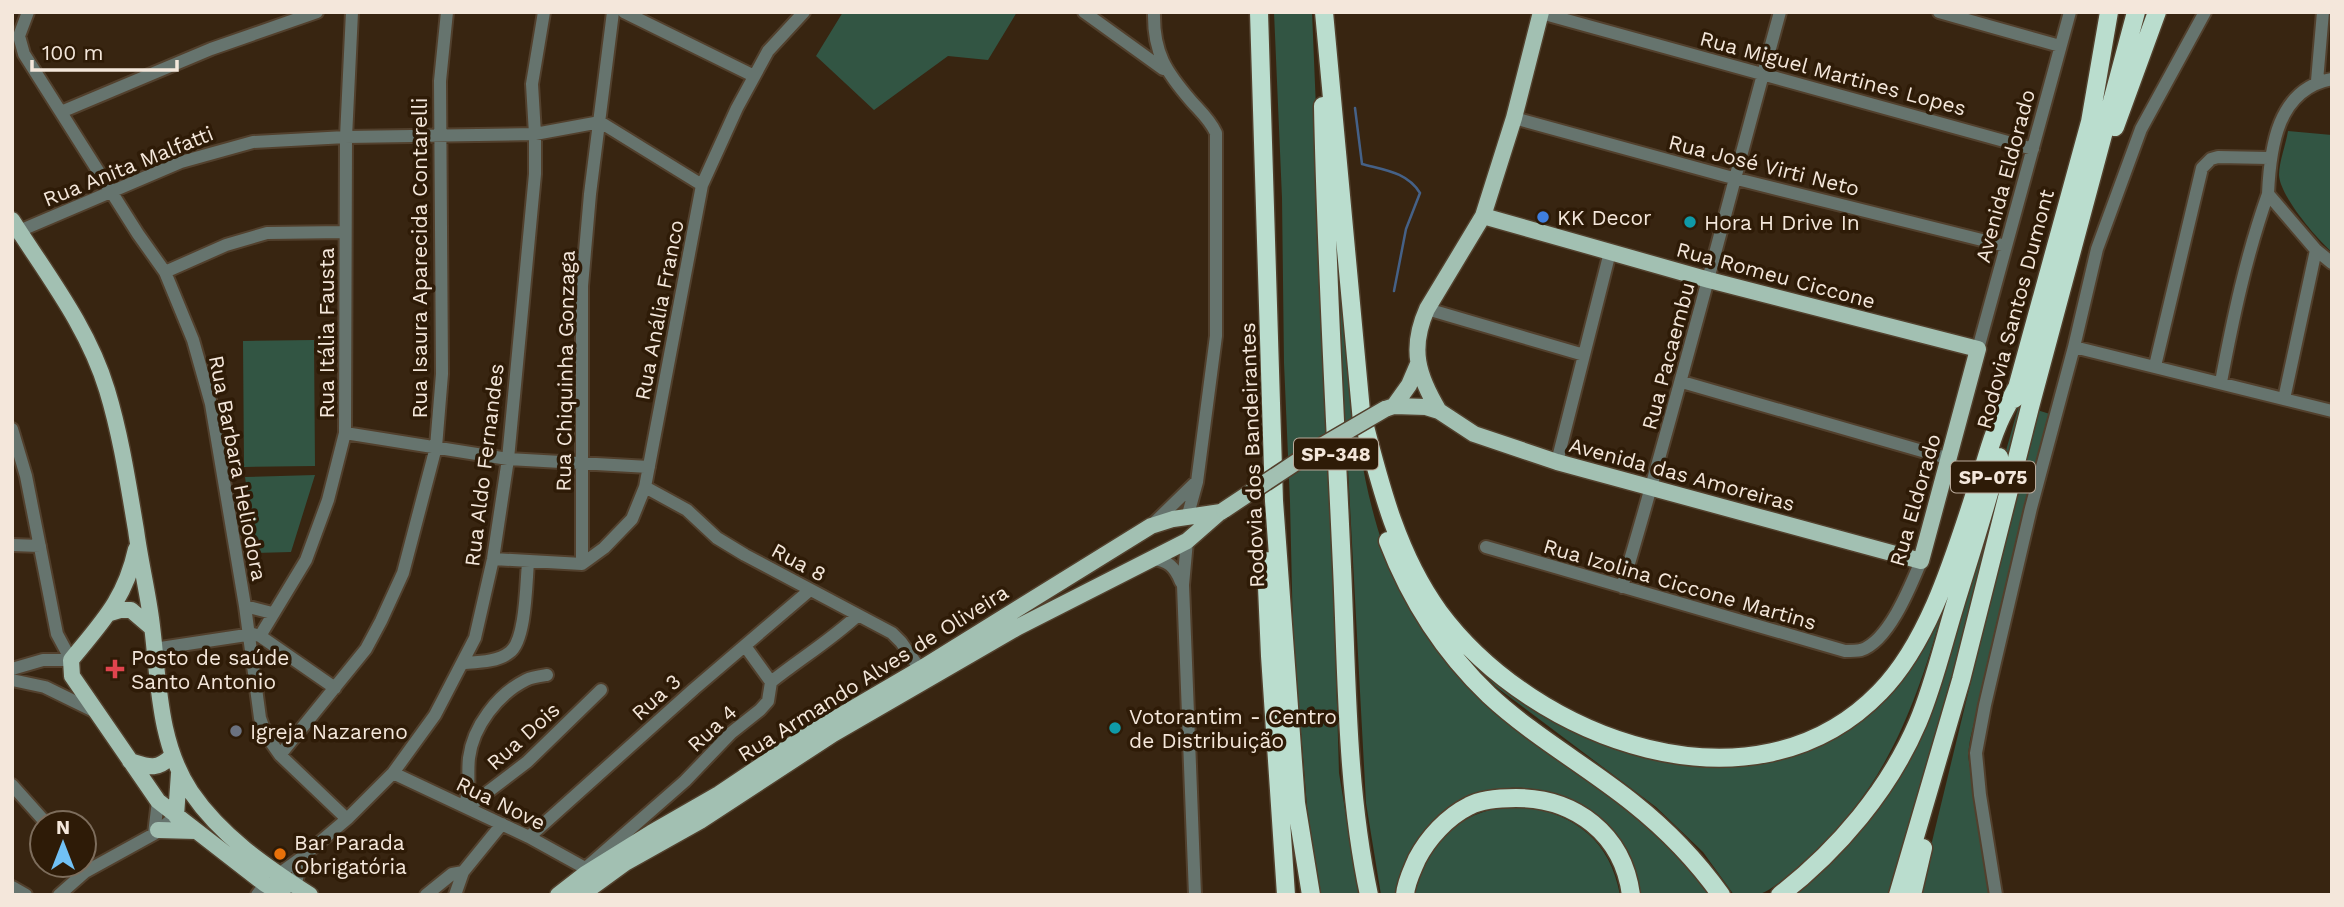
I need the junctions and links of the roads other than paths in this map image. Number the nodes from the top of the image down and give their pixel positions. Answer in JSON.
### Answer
{"nodes":[{"id":1,"x":317,"y":12,"type":"edge"},
{"id":2,"x":352,"y":12,"type":"edge"},
{"id":3,"x":447,"y":12,"type":"edge"},
{"id":4,"x":544,"y":12,"type":"edge"},
{"id":5,"x":613,"y":12,"type":"edge"},
{"id":6,"x":624,"y":12,"type":"edge"},
{"id":7,"x":804,"y":12,"type":"edge"},
{"id":8,"x":1084,"y":12,"type":"edge"},
{"id":9,"x":1154,"y":12,"type":"edge"},
{"id":10,"x":1259,"y":12,"type":"edge"},
{"id":11,"x":1323,"y":12,"type":"edge"},
{"id":12,"x":1780,"y":12,"type":"edge"},
{"id":13,"x":1939,"y":12,"type":"edge"},
{"id":14,"x":2070,"y":12,"type":"edge"},
{"id":15,"x":2109,"y":12,"type":"edge"},
{"id":16,"x":2136,"y":12,"type":"edge"},
{"id":17,"x":2157,"y":12,"type":"edge"},
{"id":18,"x":2205,"y":12,"type":"edge"},
{"id":19,"x":2323,"y":12,"type":"edge"},
{"id":20,"x":29,"y":13,"type":"edge"},
{"id":21,"x":1541,"y":13,"type":"edge"},
{"id":22,"x":2060,"y":46,"type":"junction"},
{"id":23,"x":1165,"y":70,"type":"junction"},
{"id":24,"x":1763,"y":74,"type":"junction"},
{"id":25,"x":754,"y":76,"type":"junction"},
{"id":26,"x":2332,"y":79,"type":"edge"},
{"id":27,"x":2317,"y":81,"type":"junction"},
{"id":28,"x":61,"y":112,"type":"junction"},
{"id":29,"x":1514,"y":118,"type":"junction"},
{"id":30,"x":600,"y":122,"type":"junction"},
{"id":31,"x":536,"y":134,"type":"junction"},
{"id":32,"x":441,"y":136,"type":"junction"},
{"id":33,"x":346,"y":137,"type":"junction"},
{"id":34,"x":2033,"y":149,"type":"junction"},
{"id":35,"x":2269,"y":158,"type":"junction"},
{"id":36,"x":2096,"y":160,"type":"junction"},
{"id":37,"x":1733,"y":178,"type":"junction"},
{"id":38,"x":702,"y":185,"type":"junction"},
{"id":39,"x":110,"y":191,"type":"junction"},
{"id":40,"x":2268,"y":194,"type":"junction"},
{"id":41,"x":1483,"y":216,"type":"junction"},
{"id":42,"x":15,"y":228,"type":"edge"},
{"id":43,"x":345,"y":232,"type":"junction"},
{"id":44,"x":2006,"y":246,"type":"junction"},
{"id":45,"x":2316,"y":250,"type":"junction"},
{"id":46,"x":1610,"y":252,"type":"junction"},
{"id":47,"x":2332,"y":263,"type":"edge"},
{"id":48,"x":165,"y":271,"type":"junction"},
{"id":49,"x":1709,"y":280,"type":"junction"},
{"id":50,"x":1427,"y":309,"type":"junction"},
{"id":51,"x":2074,"y":346,"type":"junction"},
{"id":52,"x":1978,"y":349,"type":"junction"},
{"id":53,"x":1584,"y":355,"type":"junction"},
{"id":54,"x":1418,"y":365,"type":"junction"},
{"id":55,"x":2155,"y":366,"type":"junction"},
{"id":56,"x":1682,"y":382,"type":"junction"},
{"id":57,"x":2221,"y":382,"type":"junction"},
{"id":58,"x":2016,"y":389,"type":"junction"},
{"id":59,"x":2284,"y":399,"type":"junction"},
{"id":60,"x":1389,"y":408,"type":"junction"},
{"id":61,"x":1361,"y":411,"type":"junction"},
{"id":62,"x":1440,"y":411,"type":"junction"},
{"id":63,"x":2332,"y":411,"type":"edge"},
{"id":64,"x":12,"y":429,"type":"edge"},
{"id":65,"x":345,"y":433,"type":"junction"},
{"id":66,"x":436,"y":447,"type":"junction"},
{"id":67,"x":508,"y":459,"type":"junction"},
{"id":68,"x":1950,"y":459,"type":"junction"},
{"id":69,"x":17,"y":460,"type":"edge"},
{"id":70,"x":1557,"y":462,"type":"junction"},
{"id":71,"x":583,"y":465,"type":"junction"},
{"id":72,"x":649,"y":467,"type":"junction"},
{"id":73,"x":1197,"y":482,"type":"junction"},
{"id":74,"x":645,"y":487,"type":"junction"},
{"id":75,"x":1652,"y":488,"type":"junction"},
{"id":76,"x":1274,"y":501,"type":"junction"},
{"id":77,"x":1222,"y":511,"type":"junction"},
{"id":78,"x":1187,"y":518,"type":"junction"},
{"id":79,"x":1145,"y":530,"type":"junction"},
{"id":80,"x":137,"y":540,"type":"junction"},
{"id":81,"x":1187,"y":541,"type":"junction"},
{"id":82,"x":12,"y":545,"type":"edge"},
{"id":83,"x":40,"y":545,"type":"junction"},
{"id":84,"x":1486,"y":547,"type":"dead end"},
{"id":85,"x":493,"y":559,"type":"junction"},
{"id":86,"x":1148,"y":559,"type":"junction"},
{"id":87,"x":1921,"y":561,"type":"junction"},
{"id":88,"x":528,"y":563,"type":"junction"},
{"id":89,"x":582,"y":564,"type":"junction"},
{"id":90,"x":1183,"y":585,"type":"junction"},
{"id":91,"x":1622,"y":587,"type":"junction"},
{"id":92,"x":810,"y":590,"type":"junction"},
{"id":93,"x":244,"y":606,"type":"junction"},
{"id":94,"x":272,"y":613,"type":"junction"},
{"id":95,"x":110,"y":614,"type":"junction"},
{"id":96,"x":858,"y":615,"type":"junction"},
{"id":97,"x":152,"y":628,"type":"junction"},
{"id":98,"x":254,"y":635,"type":"junction"},
{"id":99,"x":745,"y":646,"type":"junction"},
{"id":100,"x":154,"y":649,"type":"junction"},
{"id":101,"x":1864,"y":649,"type":"joint"},
{"id":102,"x":71,"y":660,"type":"junction"},
{"id":103,"x":463,"y":663,"type":"junction"},
{"id":104,"x":12,"y":669,"type":"edge"},
{"id":105,"x":924,"y":674,"type":"junction"},
{"id":106,"x":547,"y":675,"type":"dead end"},
{"id":107,"x":12,"y":680,"type":"edge"},
{"id":108,"x":1961,"y":680,"type":"junction"},
{"id":109,"x":771,"y":682,"type":"junction"},
{"id":110,"x":335,"y":688,"type":"junction"},
{"id":111,"x":601,"y":690,"type":"dead end"},
{"id":112,"x":97,"y":713,"type":"junction"},
{"id":113,"x":280,"y":755,"type":"junction"},
{"id":114,"x":172,"y":756,"type":"junction"},
{"id":115,"x":130,"y":761,"type":"junction"},
{"id":116,"x":179,"y":772,"type":"junction"},
{"id":117,"x":393,"y":773,"type":"junction"},
{"id":118,"x":12,"y":785,"type":"edge"},
{"id":119,"x":158,"y":801,"type":"junction"},
{"id":120,"x":466,"y":807,"type":"junction"},
{"id":121,"x":33,"y":809,"type":"edge"},
{"id":122,"x":176,"y":816,"type":"junction"},
{"id":123,"x":347,"y":819,"type":"junction"},
{"id":124,"x":502,"y":824,"type":"junction"},
{"id":125,"x":196,"y":831,"type":"junction"},
{"id":126,"x":156,"y":832,"type":"junction"},
{"id":127,"x":529,"y":836,"type":"junction"},
{"id":128,"x":301,"y":859,"type":"junction"},
{"id":129,"x":98,"y":860,"type":"edge"},
{"id":130,"x":585,"y":871,"type":"junction"},
{"id":131,"x":463,"y":872,"type":"junction"},
{"id":132,"x":73,"y":879,"type":"edge"},
{"id":133,"x":267,"y":884,"type":"edge"},
{"id":134,"x":12,"y":887,"type":"edge"},
{"id":135,"x":296,"y":893,"type":"edge"},
{"id":136,"x":584,"y":894,"type":"edge"},
{"id":137,"x":26,"y":895,"type":"edge"},
{"id":138,"x":59,"y":895,"type":"edge"},
{"id":139,"x":426,"y":895,"type":"edge"},
{"id":140,"x":455,"y":895,"type":"edge"},
{"id":141,"x":558,"y":895,"type":"edge"},
{"id":142,"x":1195,"y":895,"type":"edge"},
{"id":143,"x":1286,"y":895,"type":"edge"},
{"id":144,"x":1311,"y":895,"type":"edge"},
{"id":145,"x":1369,"y":895,"type":"edge"},
{"id":146,"x":1405,"y":895,"type":"edge"},
{"id":147,"x":1631,"y":895,"type":"edge"},
{"id":148,"x":1721,"y":895,"type":"edge"},
{"id":149,"x":1780,"y":895,"type":"edge"},
{"id":150,"x":1898,"y":895,"type":"edge"},
{"id":151,"x":1912,"y":895,"type":"edge"},
{"id":152,"x":1996,"y":895,"type":"edge"}],
"edges":[{"from":1,"to":28,"type":"street"},
{"from":2,"to":33,"type":"street","name":"Rua Itália Fausta"},
{"from":3,"to":32,"type":"street","name":"Rua Isaura Aparecida Contarelli"},
{"from":4,"to":31,"type":"street","name":"Rua Aldo Fernandes"},
{"from":5,"to":30,"type":"street","name":"Rua Chiquinha Gonzaga"},
{"from":6,"to":25,"type":"street"},
{"from":7,"to":25,"type":"street","name":"Rua Anália Franco"},
{"from":8,"to":23,"type":"street"},
{"from":9,"to":23,"type":"street"},
{"from":10,"to":76,"type":"highway","name":"Rodovia dos Bandeirantes","number":"SP-348"},
{"from":11,"to":61,"type":"highway"},
{"from":11,"to":145,"type":"highway","number":"SP-348"},
{"from":12,"to":24,"type":"street","name":"Rua Pacaembu"},
{"from":13,"to":22,"type":"street"},
{"from":14,"to":22,"type":"street","name":"Avenida Eldorado"},
{"from":15,"to":58,"type":"highway","name":"Rodovia Santos Dumont","number":"SP-075"},
{"from":16,"to":36,"type":"highway","name":"Rodovia Santos Dumont","number":"SP-075"},
{"from":17,"to":36,"type":"highway"},
{"from":18,"to":51,"type":"street"},
{"from":19,"to":27,"type":"street"},
{"from":20,"to":28,"type":"street","name":"Rua Barbara Heliodora"},
{"from":21,"to":24,"type":"street","name":"Rua Miguel Martines Lopes"},
{"from":21,"to":29,"type":"main road","name":"Avenida das Amoreiras"},
{"from":22,"to":34,"type":"street","name":"Avenida Eldorado"},
{"from":23,"to":73,"type":"street"},
{"from":24,"to":34,"type":"street","name":"Rua Miguel Martines Lopes"},
{"from":24,"to":37,"type":"street","name":"Rua Pacaembu"},
{"from":25,"to":38,"type":"street","name":"Rua Anália Franco"},
{"from":26,"to":27,"type":"street"},
{"from":27,"to":35,"type":"street"},
{"from":28,"to":39,"type":"street","name":"Rua Barbara Heliodora"},
{"from":29,"to":37,"type":"street","name":"Rua José Virti Neto"},
{"from":29,"to":41,"type":"main road","name":"Avenida das Amoreiras"},
{"from":30,"to":31,"type":"street","name":"Rua Anita Malfatti"},
{"from":30,"to":38,"type":"street"},
{"from":30,"to":71,"type":"street","name":"Rua Chiquinha Gonzaga"},
{"from":31,"to":32,"type":"street","name":"Rua Anita Malfatti"},
{"from":31,"to":67,"type":"street","name":"Rua Aldo Fernandes"},
{"from":32,"to":33,"type":"street","name":"Rua Anita Malfatti"},
{"from":32,"to":66,"type":"street","name":"Rua Isaura Aparecida Contarelli"},
{"from":33,"to":39,"type":"street","name":"Rua Anita Malfatti"},
{"from":33,"to":43,"type":"street","name":"Rua Itália Fausta"},
{"from":34,"to":44,"type":"street","name":"Avenida Eldorado"},
{"from":35,"to":40,"type":"street"},
{"from":35,"to":55,"type":"street"},
{"from":36,"to":108,"type":"highway","name":"Rodovia Santos Dumont","number":"SP-075"},
{"from":37,"to":44,"type":"street","name":"Rua José Virti Neto"},
{"from":37,"to":49,"type":"street","name":"Rua Pacaembu"},
{"from":38,"to":72,"type":"street","name":"Rua Anália Franco"},
{"from":39,"to":42,"type":"street","name":"Rua Anita Malfatti"},
{"from":39,"to":48,"type":"street","name":"Rua Barbara Heliodora"},
{"from":40,"to":45,"type":"street"},
{"from":40,"to":57,"type":"street"},
{"from":41,"to":46,"type":"main road","name":"Rua Romeu Ciccone"},
{"from":41,"to":50,"type":"main road","name":"Avenida das Amoreiras"},
{"from":42,"to":80,"type":"main road"},
{"from":43,"to":48,"type":"street"},
{"from":43,"to":65,"type":"street","name":"Rua Itália Fausta"},
{"from":44,"to":52,"type":"street","name":"Avenida Eldorado"},
{"from":45,"to":47,"type":"street"},
{"from":45,"to":59,"type":"street"},
{"from":46,"to":49,"type":"main road","name":"Rua Romeu Ciccone"},
{"from":46,"to":53,"type":"street"},
{"from":48,"to":93,"type":"street","name":"Rua Barbara Heliodora"},
{"from":49,"to":52,"type":"main road","name":"Rua Romeu Ciccone"},
{"from":49,"to":56,"type":"street","name":"Rua Pacaembu"},
{"from":50,"to":53,"type":"street"},
{"from":50,"to":54,"type":"main road","name":"Avenida das Amoreiras"},
{"from":51,"to":55,"type":"street"},
{"from":51,"to":152,"type":"street"},
{"from":52,"to":68,"type":"main road","name":"Rua Eldorado"},
{"from":53,"to":70,"type":"street"},
{"from":54,"to":60,"type":"main road","name":"Avenida das Amoreiras"},
{"from":54,"to":62,"type":"main road","name":"Avenida das Amoreiras"},
{"from":55,"to":57,"type":"street"},
{"from":56,"to":68,"type":"street"},
{"from":56,"to":75,"type":"street","name":"Rua Pacaembu"},
{"from":57,"to":59,"type":"street"},
{"from":58,"to":61,"type":"highway"},
{"from":58,"to":149,"type":"highway","name":"Rodovia Santos Dumont","number":"SP-075"},
{"from":59,"to":63,"type":"street"},
{"from":60,"to":62,"type":"main road","name":"Avenida das Amoreiras"},
{"from":60,"to":77,"type":"main road","name":"Rua Armando Alves de Oliveira","bridge":true},
{"from":61,"to":148,"type":"highway"},
{"from":62,"to":70,"type":"main road","name":"Avenida das Amoreiras"},
{"from":64,"to":69,"type":"street"},
{"from":65,"to":66,"type":"street"},
{"from":65,"to":94,"type":"street","name":"Rua Itália Fausta"},
{"from":66,"to":67,"type":"street"},
{"from":66,"to":110,"type":"street","name":"Rua Isaura Aparecida Contarelli"},
{"from":67,"to":71,"type":"street"},
{"from":67,"to":85,"type":"street","name":"Rua Aldo Fernandes"},
{"from":68,"to":87,"type":"main road","name":"Rua Eldorado"},
{"from":69,"to":83,"type":"street"},
{"from":70,"to":75,"type":"main road","name":"Avenida das Amoreiras"},
{"from":71,"to":72,"type":"street"},
{"from":71,"to":89,"type":"street","name":"Rua Chiquinha Gonzaga"},
{"from":72,"to":74,"type":"street","name":"Rua Anália Franco"},
{"from":73,"to":78,"type":"street"},
{"from":73,"to":79,"type":"street"},
{"from":74,"to":89,"type":"street","name":"Rua Anália Franco"},
{"from":74,"to":92,"type":"street","name":"Rua 8"},
{"from":75,"to":87,"type":"main road","name":"Avenida das Amoreiras"},
{"from":75,"to":91,"type":"street","name":"Rua Pacaembu"},
{"from":76,"to":143,"type":"highway"},
{"from":76,"to":144,"type":"highway","name":"Rodovia dos Bandeirantes","number":"SP-348"},
{"from":77,"to":78,"type":"main road","name":"Rua Armando Alves de Oliveira"},
{"from":77,"to":81,"type":"main road","name":"Rua Armando Alves de Oliveira"},
{"from":78,"to":79,"type":"main road","name":"Rua Armando Alves de Oliveira"},
{"from":78,"to":81,"type":"main road"},
{"from":79,"to":86,"type":"main road"},
{"from":79,"to":105,"type":"main road","name":"Rua Armando Alves de Oliveira"},
{"from":80,"to":95,"type":"main road"},
{"from":80,"to":97,"type":"main road"},
{"from":81,"to":86,"type":"main road","name":"Rua Armando Alves de Oliveira"},
{"from":81,"to":90,"type":"street"},
{"from":82,"to":83,"type":"street"},
{"from":83,"to":102,"type":"street"},
{"from":84,"to":91,"type":"street","name":"Rua Izolina Ciccone Martins"},
{"from":85,"to":88,"type":"street"},
{"from":85,"to":103,"type":"street","name":"Rua Aldo Fernandes"},
{"from":86,"to":90,"type":"street"},
{"from":86,"to":105,"type":"main road","name":"Rua Armando Alves de Oliveira"},
{"from":87,"to":101,"type":"street","name":"Rua Eldorado"},
{"from":88,"to":89,"type":"street"},
{"from":88,"to":103,"type":"street"},
{"from":90,"to":142,"type":"street"},
{"from":91,"to":101,"type":"street","name":"Rua Izolina Ciccone Martins"},
{"from":92,"to":96,"type":"street","name":"Rua 8"},
{"from":92,"to":99,"type":"street","name":"Rua 3"},
{"from":93,"to":94,"type":"street"},
{"from":93,"to":98,"type":"street","name":"Rua Barbara Heliodora"},
{"from":94,"to":98,"type":"street","name":"Rua Itália Fausta"},
{"from":95,"to":97,"type":"main road"},
{"from":95,"to":102,"type":"main road"},
{"from":96,"to":105,"type":"street","name":"Rua 8"},
{"from":96,"to":109,"type":"street","name":"Rua 4"},
{"from":97,"to":100,"type":"main road"},
{"from":98,"to":100,"type":"street"},
{"from":98,"to":110,"type":"street"},
{"from":98,"to":113,"type":"street","name":"Rua Barbara Heliodora"},
{"from":99,"to":109,"type":"street"},
{"from":99,"to":127,"type":"street","name":"Rua 3"},
{"from":100,"to":114,"type":"main road"},
{"from":102,"to":104,"type":"street"},
{"from":102,"to":112,"type":"main road"},
{"from":103,"to":117,"type":"street","name":"Rua Aldo Fernandes"},
{"from":105,"to":130,"type":"main road","name":"Rua Armando Alves de Oliveira"},
{"from":105,"to":136,"type":"main road","name":"Rua Armando Alves de Oliveira"},
{"from":106,"to":120,"type":"street"},
{"from":107,"to":112,"type":"street"},
{"from":108,"to":150,"type":"highway","name":"Rodovia Santos Dumont","number":"SP-075"},
{"from":108,"to":151,"type":"highway"},
{"from":109,"to":130,"type":"street","name":"Rua 4"},
{"from":110,"to":113,"type":"street","name":"Rua Isaura Aparecida Contarelli"},
{"from":111,"to":120,"type":"street","name":"Rua Dois"},
{"from":112,"to":115,"type":"main road"},
{"from":113,"to":123,"type":"street","name":"Rua Barbara Heliodora"},
{"from":114,"to":115,"type":"main road"},
{"from":114,"to":116,"type":"main road"},
{"from":115,"to":119,"type":"main road"},
{"from":116,"to":122,"type":"main road"},
{"from":116,"to":133,"type":"main road"},
{"from":117,"to":120,"type":"street","name":"Rua Nove"},
{"from":117,"to":123,"type":"street","name":"Rua Aldo Fernandes"},
{"from":118,"to":121,"type":"street"},
{"from":119,"to":122,"type":"main road"},
{"from":119,"to":126,"type":"street"},
{"from":120,"to":124,"type":"street","name":"Rua Nove"},
{"from":122,"to":125,"type":"main road"},
{"from":122,"to":126,"type":"street"},
{"from":123,"to":128,"type":"street","name":"Rua Aldo Fernandes"},
{"from":124,"to":127,"type":"street","name":"Rua Nove"},
{"from":124,"to":131,"type":"street"},
{"from":125,"to":126,"type":"main road"},
{"from":125,"to":133,"type":"main road"},
{"from":126,"to":129,"type":"street"},
{"from":127,"to":130,"type":"street","name":"Rua Nove"},
{"from":128,"to":133,"type":"street","name":"Rua Aldo Fernandes"},
{"from":128,"to":135,"type":"street"},
{"from":130,"to":136,"type":"street"},
{"from":130,"to":141,"type":"main road","name":"Rua Armando Alves de Oliveira"},
{"from":131,"to":139,"type":"street"},
{"from":131,"to":140,"type":"street"},
{"from":132,"to":138,"type":"street"},
{"from":133,"to":135,"type":"main road"},
{"from":134,"to":137,"type":"street"},
{"from":146,"to":147,"type":"highway"}]}
